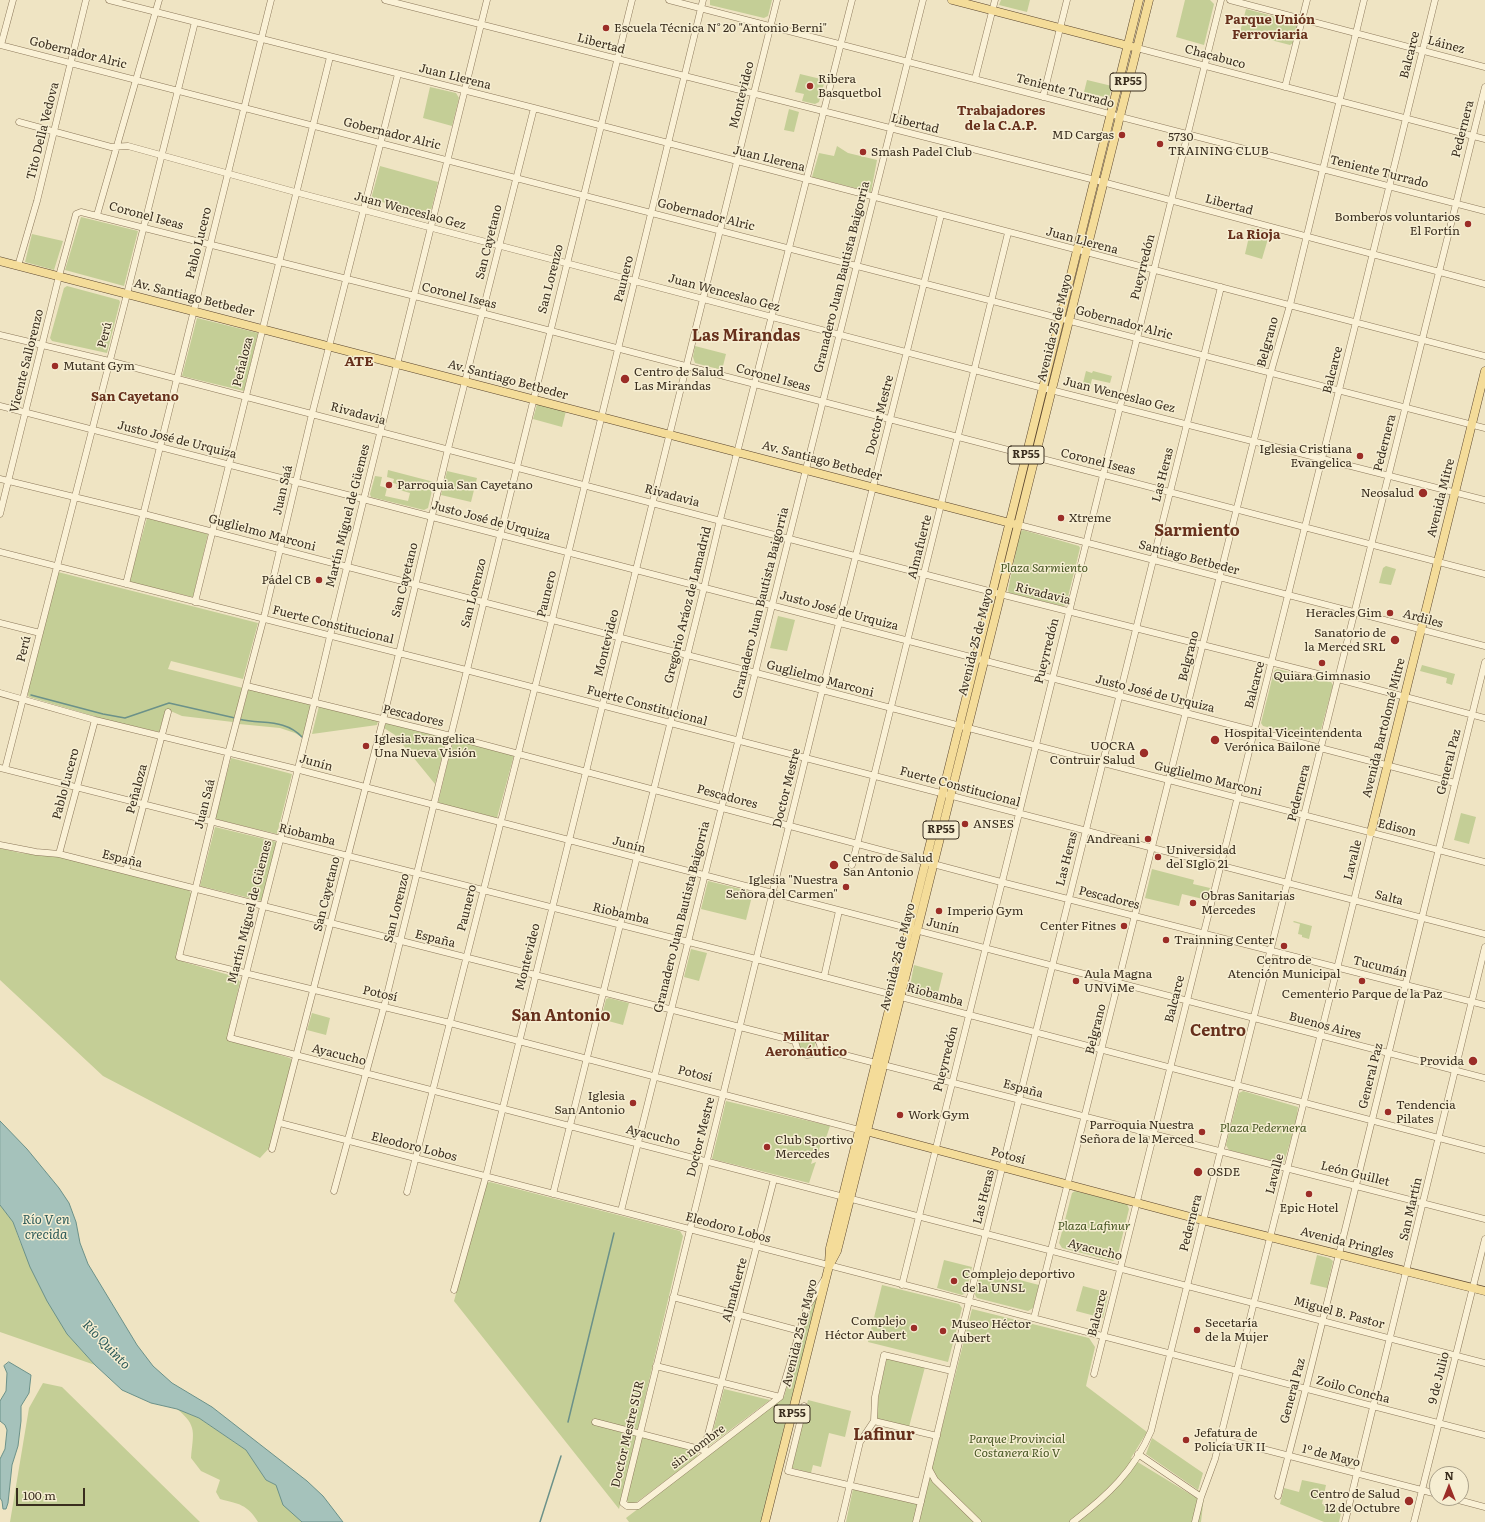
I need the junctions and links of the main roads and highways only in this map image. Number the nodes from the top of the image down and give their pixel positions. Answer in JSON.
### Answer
{"nodes":[{"id":1,"x":952,"y":0,"type":"edge"},
{"id":2,"x":1140,"y":0,"type":"edge"},
{"id":3,"x":1149,"y":0,"type":"edge"},
{"id":4,"x":1128,"y":45,"type":"junction"},
{"id":5,"x":1137,"y":48,"type":"junction"},
{"id":6,"x":1098,"y":182,"type":"junction"},
{"id":7,"x":0,"y":261,"type":"edge"},
{"id":8,"x":1065,"y":319,"type":"junction"},
{"id":9,"x":1485,"y":371,"type":"edge"},
{"id":10,"x":1010,"y":522,"type":"junction"},
{"id":11,"x":1018,"y":525,"type":"junction"},
{"id":12,"x":996,"y":593,"type":"junction"},
{"id":13,"x":1421,"y":630,"type":"joint"},
{"id":14,"x":1371,"y":832,"type":"road end"},
{"id":15,"x":863,"y":1130,"type":"junction"},
{"id":16,"x":1203,"y":1220,"type":"joint"},
{"id":17,"x":1485,"y":1291,"type":"edge"},
{"id":18,"x":765,"y":1522,"type":"edge"}],
"edges":[{"from":1,"to":4,"type":"main road","name":"Chacabuco"},
{"from":2,"to":4,"type":"main road","name":"Avenida 25 de Mayo","number":"RP55"},
{"from":3,"to":5,"type":"main road","name":"Avenida 25 de Mayo","number":"RP55"},
{"from":4,"to":5,"type":"main road","name":"Chacabuco"},
{"from":4,"to":6,"type":"main road","name":"Avenida 25 de Mayo","number":"RP55"},
{"from":5,"to":6,"type":"main road","name":"Avenida 25 de Mayo","number":"RP55"},
{"from":6,"to":8,"type":"main road","name":"Avenida 25 de Mayo","number":"RP55"},
{"from":7,"to":10,"type":"main road","name":"Av. Santiago Betbeder"},
{"from":8,"to":10,"type":"main road","name":"Avenida 25 de Mayo","number":"RP55"},
{"from":8,"to":11,"type":"main road","name":"Avenida 25 de Mayo","number":"RP55"},
{"from":9,"to":13,"type":"main road","name":"Avenida Mitre"},
{"from":10,"to":11,"type":"main road","name":"Av. Santiago Betbeder"},
{"from":10,"to":12,"type":"main road","name":"Avenida 25 de Mayo","number":"RP55"},
{"from":11,"to":12,"type":"main road","name":"Avenida 25 de Mayo","number":"RP55"},
{"from":12,"to":15,"type":"main road","name":"Avenida 25 de Mayo","number":"RP55"},
{"from":13,"to":14,"type":"main road","name":"Avenida Bartolomé Mitre"},
{"from":15,"to":16,"type":"main road","name":"Potosí"},
{"from":15,"to":18,"type":"main road","name":"Avenida 25 de Mayo","number":"RP55"},
{"from":16,"to":17,"type":"main road","name":"Avenida Pringles"}]}
